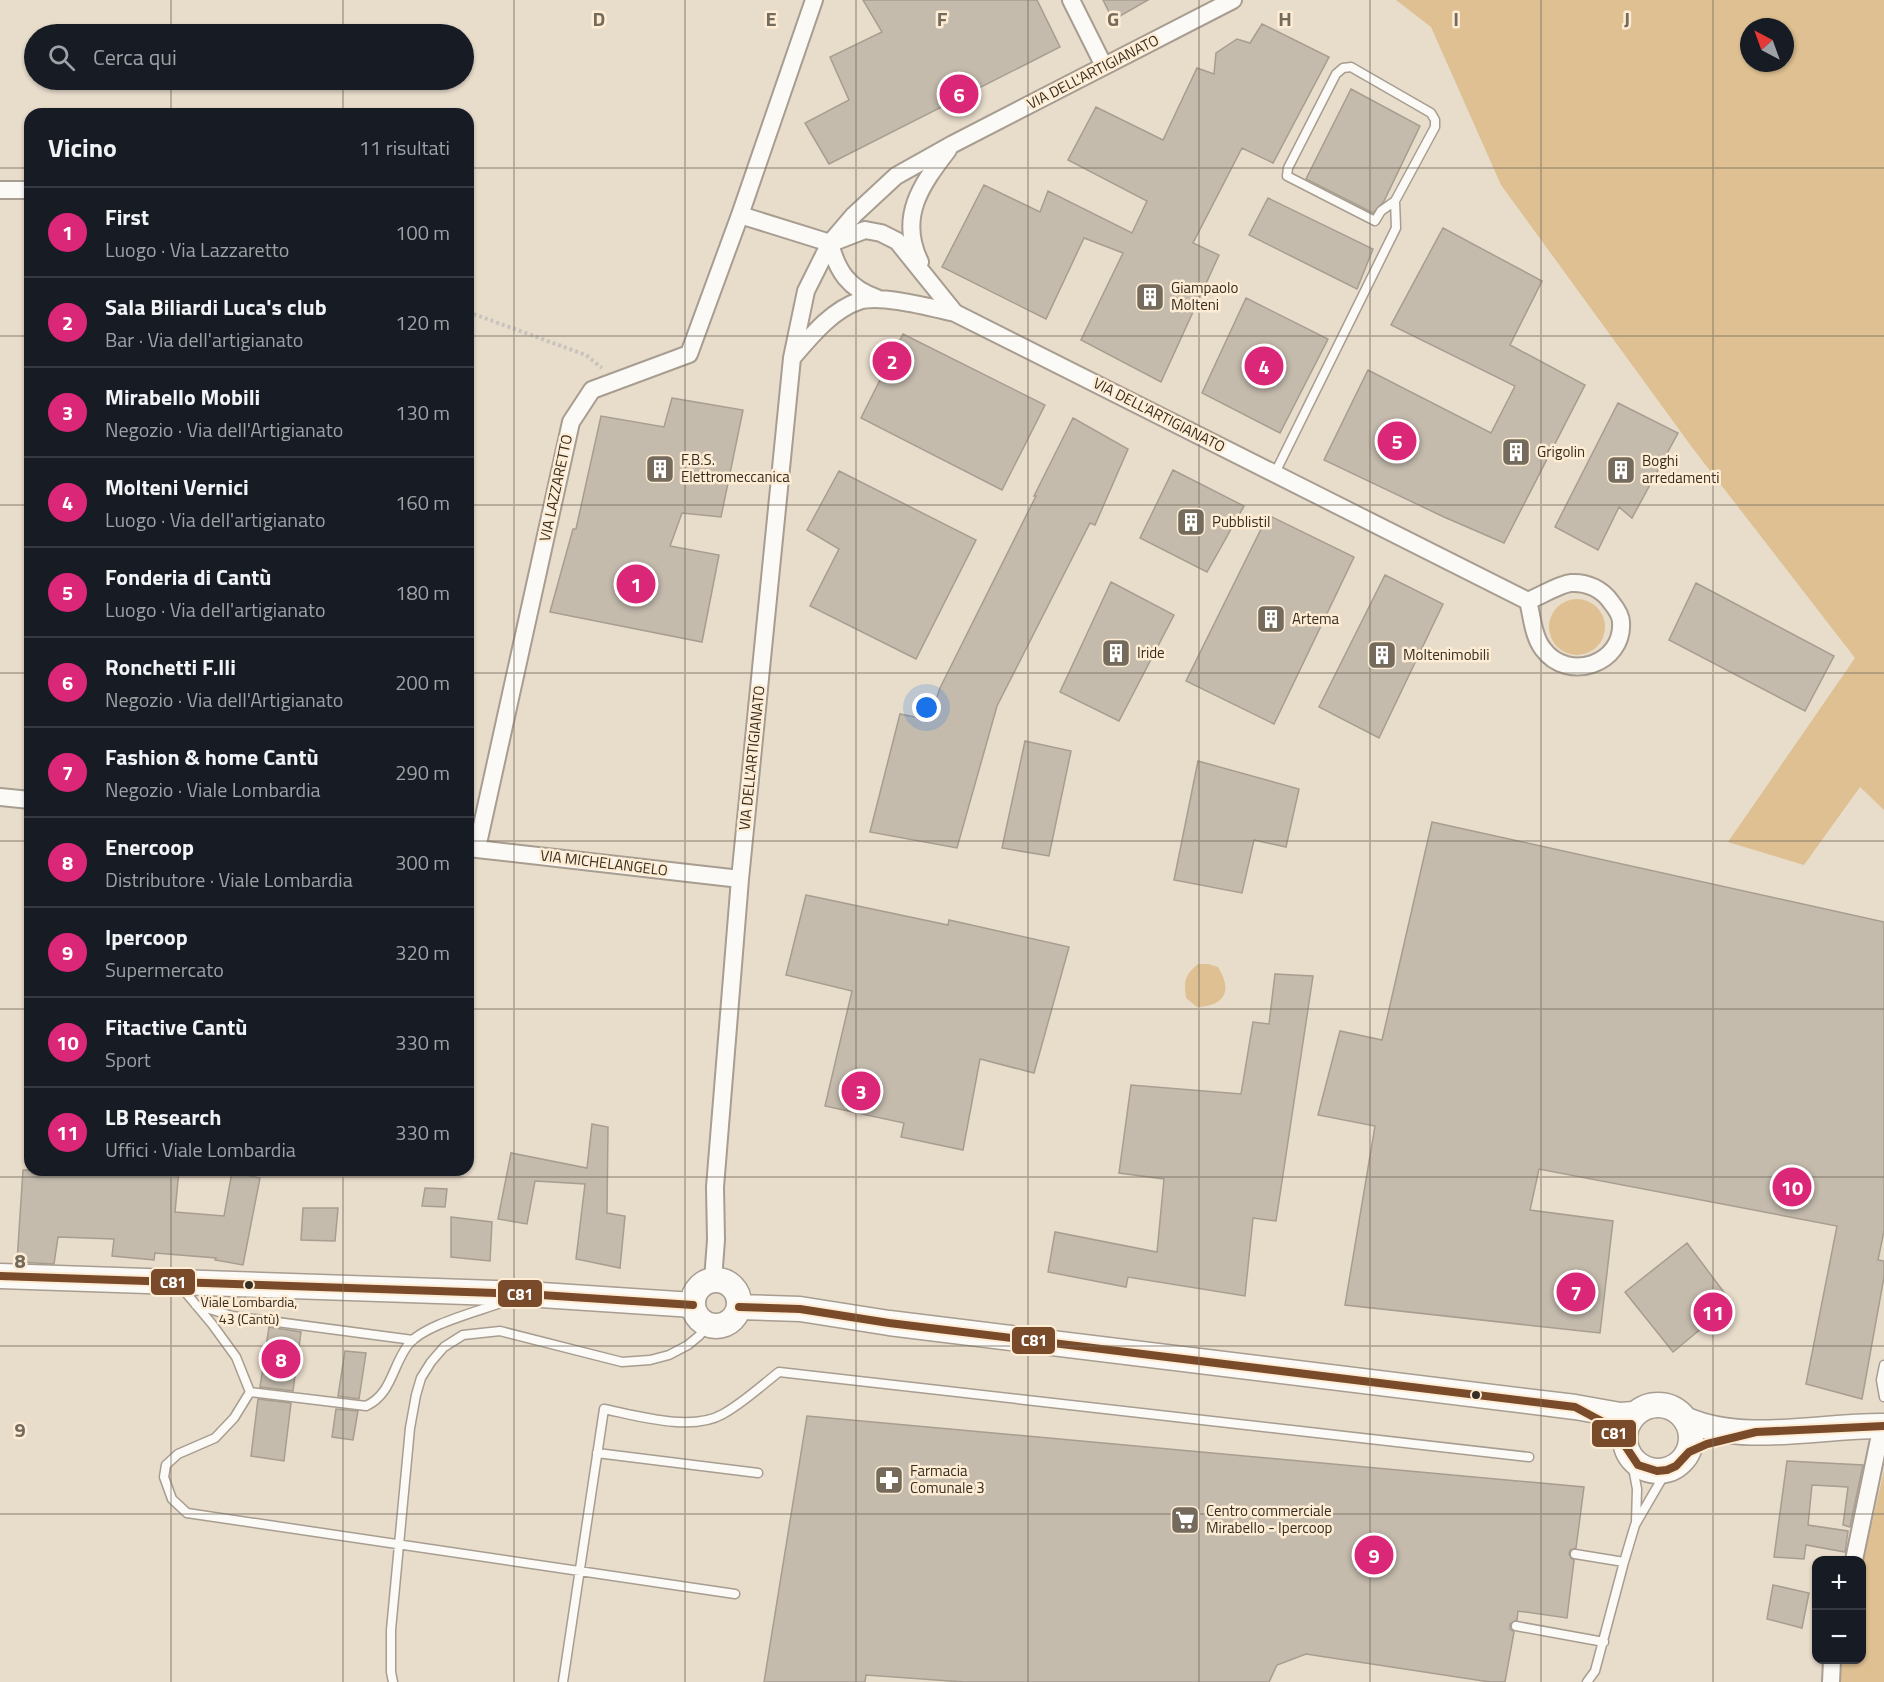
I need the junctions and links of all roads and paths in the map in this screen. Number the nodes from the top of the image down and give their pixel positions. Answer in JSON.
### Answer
{"nodes":[{"id":1,"x":814,"y":0,"type":"edge"},
{"id":2,"x":1071,"y":0,"type":"edge"},
{"id":3,"x":1233,"y":0,"type":"edge"},
{"id":4,"x":1104,"y":66,"type":"junction"},
{"id":5,"x":953,"y":144,"type":"junction"},
{"id":6,"x":0,"y":190,"type":"edge"},
{"id":7,"x":24,"y":190,"type":"edge"},
{"id":8,"x":1395,"y":201,"type":"junction"},
{"id":9,"x":740,"y":215,"type":"junction"},
{"id":10,"x":830,"y":243,"type":"junction"},
{"id":11,"x":928,"y":279,"type":"junction"},
{"id":12,"x":881,"y":300,"type":"junction"},
{"id":13,"x":474,"y":314,"type":"edge"},
{"id":14,"x":955,"y":314,"type":"junction"},
{"id":15,"x":792,"y":358,"type":"junction"},
{"id":16,"x":618,"y":380,"type":"junction"},
{"id":17,"x":1275,"y":473,"type":"junction"},
{"id":18,"x":1528,"y":601,"type":"junction"},
{"id":19,"x":0,"y":797,"type":"edge"},
{"id":20,"x":24,"y":799,"type":"edge"},
{"id":21,"x":474,"y":839,"type":"edge"},
{"id":22,"x":474,"y":848,"type":"edge"},
{"id":23,"x":740,"y":879,"type":"junction"},
{"id":24,"x":0,"y":1276,"type":"edge"},
{"id":25,"x":713,"y":1280,"type":"junction"},
{"id":26,"x":176,"y":1282,"type":"junction"},
{"id":27,"x":526,"y":1294,"type":"junction"},
{"id":28,"x":196,"y":1305,"type":"junction"},
{"id":29,"x":738,"y":1307,"type":"junction"},
{"id":30,"x":699,"y":1314,"type":"junction"},
{"id":31,"x":413,"y":1340,"type":"junction"},
{"id":32,"x":1884,"y":1365,"type":"edge"},
{"id":33,"x":250,"y":1392,"type":"junction"},
{"id":34,"x":1884,"y":1397,"type":"edge"},
{"id":35,"x":1575,"y":1407,"type":"junction"},
{"id":36,"x":1634,"y":1414,"type":"junction"},
{"id":37,"x":1687,"y":1420,"type":"junction"},
{"id":38,"x":1883,"y":1426,"type":"edge"},
{"id":39,"x":1756,"y":1432,"type":"junction"},
{"id":40,"x":1629,"y":1452,"type":"junction"},
{"id":41,"x":1689,"y":1452,"type":"junction"},
{"id":42,"x":597,"y":1454,"type":"junction"},
{"id":43,"x":1528,"y":1457,"type":"dead end"},
{"id":44,"x":1667,"y":1470,"type":"junction"},
{"id":45,"x":758,"y":1473,"type":"dead end"},
{"id":46,"x":1635,"y":1525,"type":"junction"},
{"id":47,"x":399,"y":1544,"type":"junction"},
{"id":48,"x":1575,"y":1554,"type":"dead end"},
{"id":49,"x":1855,"y":1556,"type":"edge"},
{"id":50,"x":1624,"y":1562,"type":"junction"},
{"id":51,"x":578,"y":1570,"type":"junction"},
{"id":52,"x":735,"y":1594,"type":"dead end"},
{"id":53,"x":1516,"y":1626,"type":"dead end"},
{"id":54,"x":1604,"y":1642,"type":"junction"},
{"id":55,"x":1832,"y":1664,"type":"edge"},
{"id":56,"x":393,"y":1682,"type":"edge"},
{"id":57,"x":563,"y":1682,"type":"edge"},
{"id":58,"x":1587,"y":1682,"type":"edge"},
{"id":59,"x":1831,"y":1682,"type":"edge"}],
"edges":[{"from":1,"to":9,"type":"street","name":"VIA LAZZARETTO"},
{"from":2,"to":4,"type":"street"},
{"from":3,"to":4,"type":"street","name":"VIA DELL'ARTIGIANATO"},
{"from":4,"to":5,"type":"street","name":"VIA DELL'ARTIGIANATO"},
{"from":5,"to":10,"type":"street","name":"VIA DELL'ARTIGIANATO"},
{"from":5,"to":11,"type":"street","name":"VIA DELL'ARTIGIANATO"},
{"from":6,"to":7,"type":"street"},
{"from":8,"to":8,"type":"lane"},
{"from":8,"to":17,"type":"lane"},
{"from":9,"to":10,"type":"street"},
{"from":9,"to":16,"type":"street","name":"VIA LAZZARETTO"},
{"from":10,"to":11,"type":"street","name":"VIA DELL'ARTIGIANATO"},
{"from":10,"to":12,"type":"street"},
{"from":10,"to":15,"type":"street","name":"VIA DELL'ARTIGIANATO"},
{"from":11,"to":14,"type":"street","name":"VIA DELL'ARTIGIANATO"},
{"from":12,"to":14,"type":"street","name":"VIA DELL'ARTIGIANATO"},
{"from":12,"to":15,"type":"street","name":"VIA DELL'ARTIGIANATO"},
{"from":13,"to":16,"type":"path"},
{"from":14,"to":17,"type":"street","name":"VIA DELL'ARTIGIANATO"},
{"from":15,"to":23,"type":"street","name":"VIA DELL'ARTIGIANATO"},
{"from":16,"to":21,"type":"street","name":"VIA LAZZARETTO"},
{"from":17,"to":18,"type":"street","name":"VIA DELL'ARTIGIANATO"},
{"from":18,"to":18,"type":"street"},
{"from":19,"to":20,"type":"street"},
{"from":22,"to":23,"type":"street","name":"VIA MICHELANGELO"},
{"from":23,"to":25,"type":"street","name":"VIA DELL'ARTIGIANATO"},
{"from":24,"to":26,"type":"main road"},
{"from":25,"to":29,"type":"main road"},
{"from":25,"to":30,"type":"main road"},
{"from":26,"to":27,"type":"main road"},
{"from":26,"to":28,"type":"lane"},
{"from":27,"to":30,"type":"main road"},
{"from":27,"to":31,"type":"lane"},
{"from":28,"to":31,"type":"lane"},
{"from":28,"to":33,"type":"lane"},
{"from":29,"to":30,"type":"main road"},
{"from":29,"to":35,"type":"main road"},
{"from":30,"to":47,"type":"lane"},
{"from":31,"to":33,"type":"lane"},
{"from":32,"to":34,"type":"lane"},
{"from":33,"to":47,"type":"lane"},
{"from":35,"to":36,"type":"main road"},
{"from":35,"to":40,"type":"main road"},
{"from":36,"to":37,"type":"main road"},
{"from":36,"to":40,"type":"main road"},
{"from":37,"to":39,"type":"main road"},
{"from":37,"to":41,"type":"main road"},
{"from":38,"to":39,"type":"main road"},
{"from":38,"to":49,"type":"street"},
{"from":39,"to":41,"type":"main road"},
{"from":40,"to":44,"type":"main road"},
{"from":40,"to":46,"type":"lane"},
{"from":41,"to":44,"type":"main road"},
{"from":42,"to":43,"type":"lane"},
{"from":42,"to":45,"type":"lane"},
{"from":42,"to":51,"type":"lane"},
{"from":44,"to":46,"type":"lane"},
{"from":46,"to":50,"type":"lane"},
{"from":47,"to":51,"type":"lane"},
{"from":47,"to":56,"type":"lane"},
{"from":48,"to":50,"type":"lane"},
{"from":50,"to":54,"type":"lane"},
{"from":51,"to":52,"type":"lane"},
{"from":51,"to":57,"type":"lane"},
{"from":53,"to":54,"type":"lane"},
{"from":54,"to":58,"type":"lane"},
{"from":55,"to":59,"type":"street"}]}
